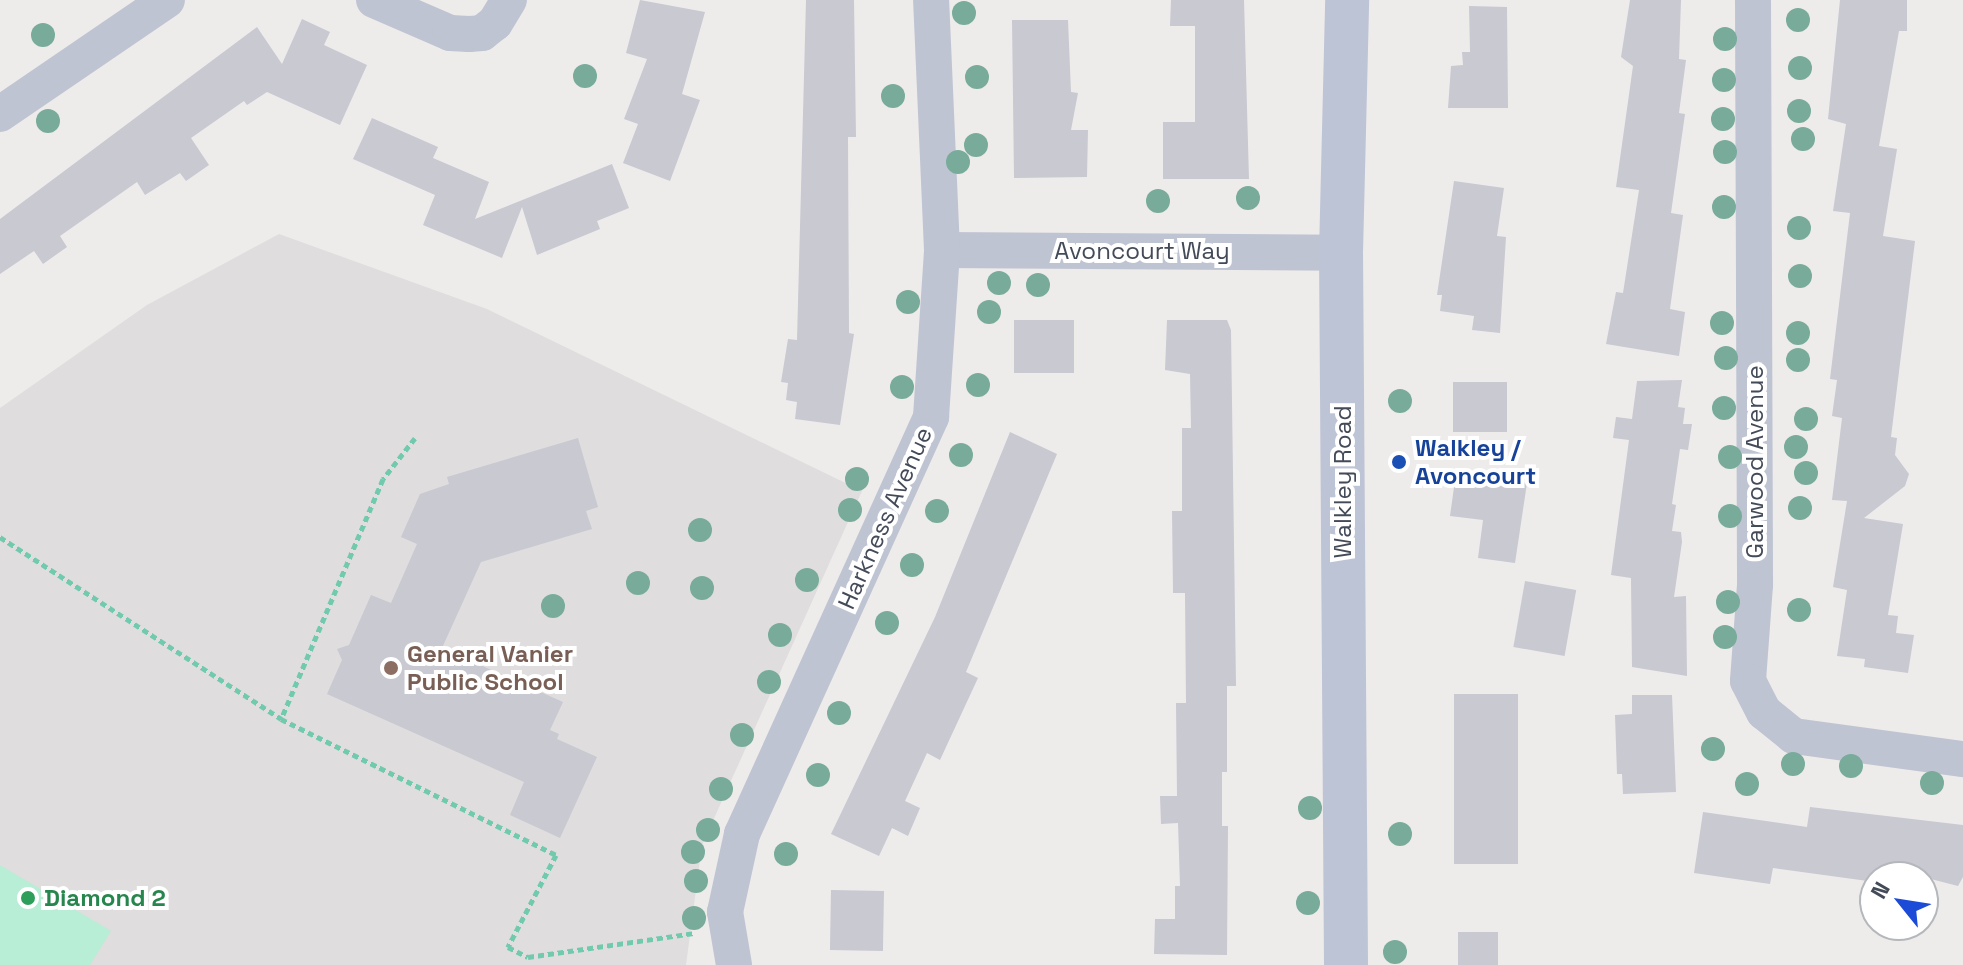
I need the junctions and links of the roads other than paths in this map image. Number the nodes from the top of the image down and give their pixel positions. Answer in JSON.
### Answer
{"nodes":[{"id":1,"x":167,"y":0,"type":"edge"},
{"id":2,"x":374,"y":0,"type":"edge"},
{"id":3,"x":509,"y":0,"type":"edge"},
{"id":4,"x":931,"y":0,"type":"edge"},
{"id":5,"x":1347,"y":0,"type":"edge"},
{"id":6,"x":1753,"y":0,"type":"edge"},
{"id":7,"x":0,"y":114,"type":"edge"},
{"id":8,"x":942,"y":250,"type":"junction"},
{"id":9,"x":1341,"y":253,"type":"junction"},
{"id":10,"x":1963,"y":759,"type":"edge"},
{"id":11,"x":734,"y":965,"type":"edge"},
{"id":12,"x":1346,"y":965,"type":"edge"}],
"edges":[{"from":1,"to":7,"type":"street"},
{"from":2,"to":3,"type":"street"},
{"from":4,"to":8,"type":"street","name":"Harkness Avenue"},
{"from":5,"to":9,"type":"main road","name":"Walkley Road"},
{"from":6,"to":10,"type":"street","name":"Garwood Avenue"},
{"from":8,"to":9,"type":"street","name":"Avoncourt Way"},
{"from":8,"to":11,"type":"street","name":"Harkness Avenue"},
{"from":9,"to":12,"type":"main road","name":"Walkley Road"}]}
